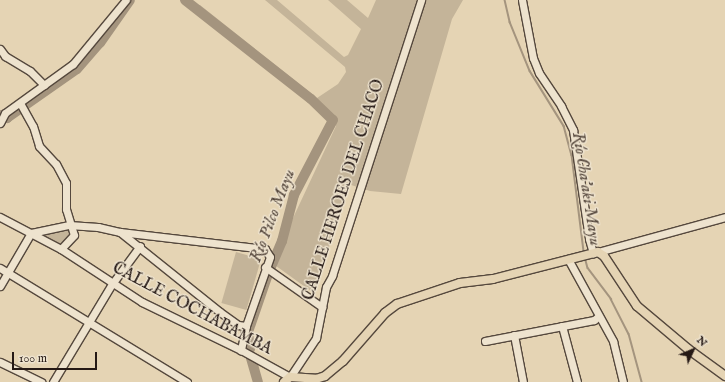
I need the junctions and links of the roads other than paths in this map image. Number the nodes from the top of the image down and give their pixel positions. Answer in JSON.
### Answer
{"nodes":[{"id":1,"x":126,"y":0,"type":"edge"},
{"id":2,"x":421,"y":0,"type":"edge"},
{"id":3,"x":522,"y":0,"type":"edge"},
{"id":4,"x":0,"y":49,"type":"edge"},
{"id":5,"x":44,"y":85,"type":"junction"},
{"id":6,"x":22,"y":106,"type":"junction"},
{"id":7,"x":1,"y":122,"type":"edge"},
{"id":8,"x":0,"y":216,"type":"edge"},
{"id":9,"x":725,"y":217,"type":"edge"},
{"id":10,"x":69,"y":225,"type":"junction"},
{"id":11,"x":120,"y":232,"type":"junction"},
{"id":12,"x":31,"y":233,"type":"junction"},
{"id":13,"x":140,"y":246,"type":"junction"},
{"id":14,"x":61,"y":249,"type":"junction"},
{"id":15,"x":594,"y":253,"type":"junction"},
{"id":16,"x":568,"y":259,"type":"junction"},
{"id":17,"x":265,"y":267,"type":"junction"},
{"id":18,"x":0,"y":268,"type":"edge"},
{"id":19,"x":8,"y":273,"type":"junction"},
{"id":20,"x":112,"y":284,"type":"junction"},
{"id":21,"x":0,"y":286,"type":"edge"},
{"id":22,"x":322,"y":307,"type":"junction"},
{"id":23,"x":599,"y":316,"type":"junction"},
{"id":24,"x":88,"y":322,"type":"junction"},
{"id":25,"x":246,"y":326,"type":"junction"},
{"id":26,"x":562,"y":326,"type":"junction"},
{"id":27,"x":514,"y":335,"type":"junction"},
{"id":28,"x":485,"y":341,"type":"dead end"},
{"id":29,"x":241,"y":350,"type":"junction"},
{"id":30,"x":0,"y":362,"type":"edge"},
{"id":31,"x":725,"y":376,"type":"edge"},
{"id":32,"x":27,"y":379,"type":"edge"},
{"id":33,"x":287,"y":380,"type":"edge"},
{"id":34,"x":41,"y":382,"type":"edge"},
{"id":35,"x":53,"y":382,"type":"edge"},
{"id":36,"x":187,"y":382,"type":"edge"},
{"id":37,"x":523,"y":382,"type":"edge"},
{"id":38,"x":577,"y":382,"type":"edge"},
{"id":39,"x":623,"y":382,"type":"edge"}],
"edges":[{"from":1,"to":5,"type":"street"},
{"from":2,"to":22,"type":"street","name":"CALLE HEROES DEL CHACO"},
{"from":3,"to":15,"type":"street"},
{"from":4,"to":5,"type":"street"},
{"from":5,"to":6,"type":"street"},
{"from":6,"to":7,"type":"street"},
{"from":6,"to":10,"type":"street"},
{"from":8,"to":12,"type":"street","name":"CALLE COCHABAMBA"},
{"from":9,"to":15,"type":"street"},
{"from":10,"to":11,"type":"street"},
{"from":10,"to":12,"type":"street"},
{"from":10,"to":14,"type":"street"},
{"from":11,"to":13,"type":"street"},
{"from":11,"to":17,"type":"street"},
{"from":12,"to":14,"type":"street","name":"CALLE COCHABAMBA"},
{"from":12,"to":19,"type":"street"},
{"from":13,"to":20,"type":"street"},
{"from":13,"to":25,"type":"street"},
{"from":14,"to":20,"type":"street","name":"CALLE COCHABAMBA"},
{"from":15,"to":16,"type":"main road"},
{"from":15,"to":31,"type":"main road"},
{"from":16,"to":23,"type":"street"},
{"from":16,"to":33,"type":"main road"},
{"from":17,"to":22,"type":"street"},
{"from":17,"to":25,"type":"street"},
{"from":18,"to":19,"type":"street"},
{"from":19,"to":21,"type":"street"},
{"from":19,"to":24,"type":"street"},
{"from":20,"to":24,"type":"street"},
{"from":20,"to":29,"type":"street","name":"CALLE COCHABAMBA"},
{"from":22,"to":33,"type":"street","name":"CALLE HEROES DEL CHACO"},
{"from":23,"to":26,"type":"street"},
{"from":23,"to":39,"type":"street"},
{"from":24,"to":35,"type":"street"},
{"from":24,"to":36,"type":"street"},
{"from":25,"to":29,"type":"street"},
{"from":26,"to":27,"type":"street"},
{"from":26,"to":38,"type":"street"},
{"from":27,"to":28,"type":"street"},
{"from":27,"to":37,"type":"street"},
{"from":29,"to":33,"type":"street","name":"CALLE COCHABAMBA"},
{"from":30,"to":32,"type":"street"},
{"from":32,"to":34,"type":"street"}]}
